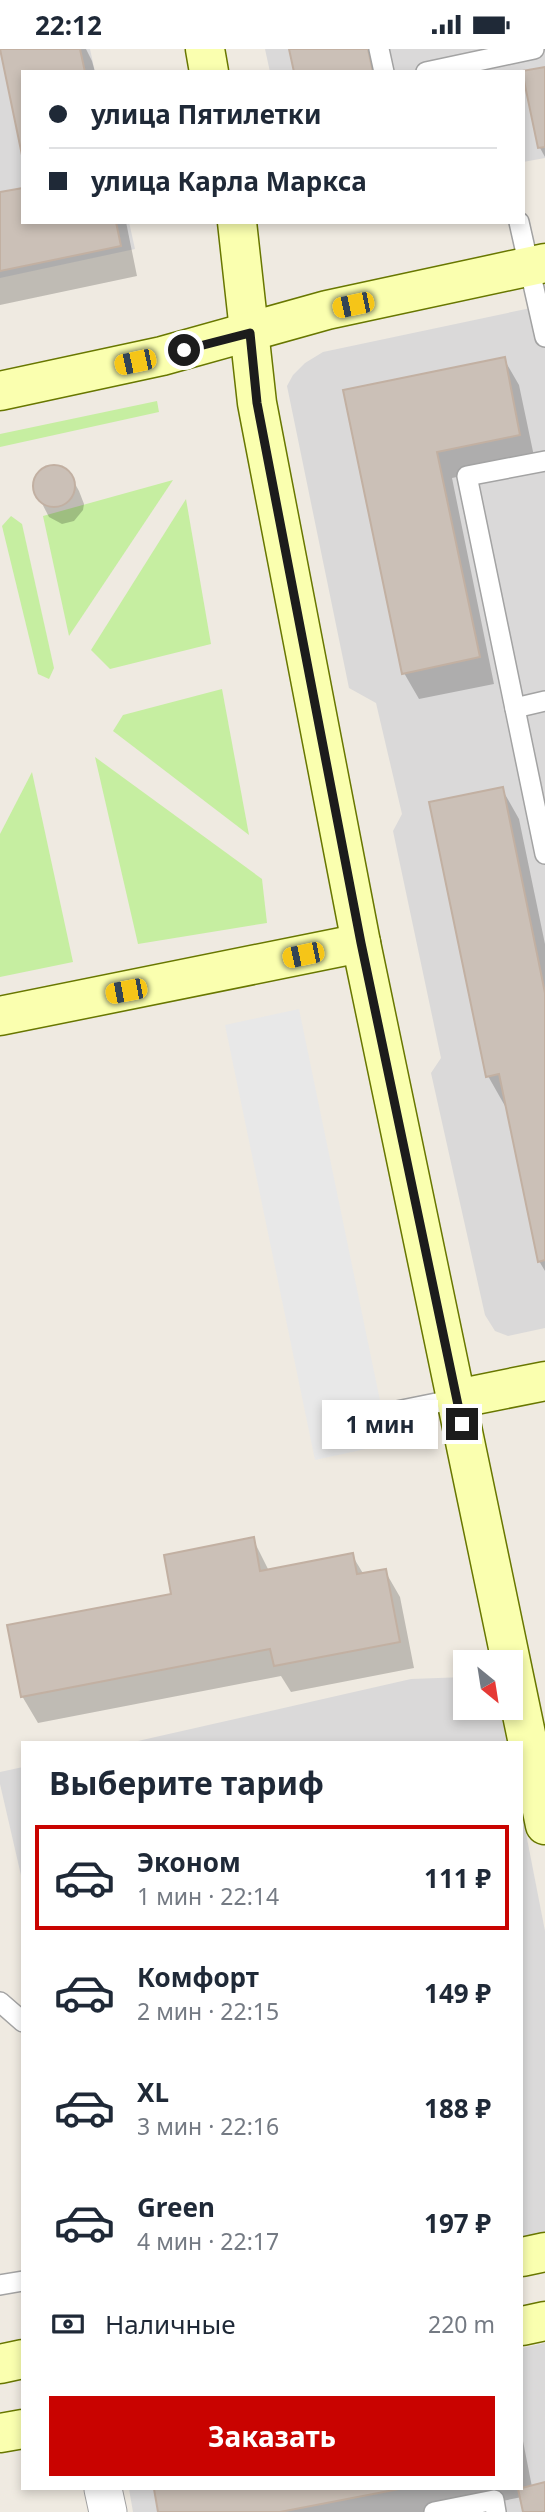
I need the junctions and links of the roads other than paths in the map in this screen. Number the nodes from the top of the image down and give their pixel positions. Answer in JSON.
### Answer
{"nodes":[{"id":1,"x":205,"y":49,"type":"edge"},
{"id":2,"x":379,"y":49,"type":"edge"},
{"id":3,"x":534,"y":49,"type":"edge"},
{"id":4,"x":484,"y":66,"type":"edge"},
{"id":5,"x":209,"y":70,"type":"edge"},
{"id":6,"x":384,"y":70,"type":"edge"},
{"id":7,"x":445,"y":70,"type":"edge"},
{"id":8,"x":237,"y":224,"type":"edge"},
{"id":9,"x":520,"y":224,"type":"edge"},
{"id":10,"x":538,"y":265,"type":"edge"},
{"id":11,"x":250,"y":333,"type":"junction"},
{"id":12,"x":545,"y":337,"type":"edge"},
{"id":13,"x":0,"y":391,"type":"edge"},
{"id":14,"x":545,"y":461,"type":"edge"},
{"id":15,"x":545,"y":701,"type":"edge"},
{"id":16,"x":515,"y":708,"type":"junction"},
{"id":17,"x":545,"y":853,"type":"edge"},
{"id":18,"x":361,"y":943,"type":"junction"},
{"id":19,"x":0,"y":1016,"type":"edge"},
{"id":20,"x":545,"y":1381,"type":"edge"},
{"id":21,"x":456,"y":1399,"type":"junction"},
{"id":22,"x":383,"y":1415,"type":"dead end"},
{"id":23,"x":526,"y":1751,"type":"edge"},
{"id":24,"x":545,"y":1825,"type":"edge"},
{"id":25,"x":0,"y":2002,"type":"edge"},
{"id":26,"x":21,"y":2020,"type":"edge"},
{"id":27,"x":545,"y":2252,"type":"edge"},
{"id":28,"x":523,"y":2257,"type":"edge"},
{"id":29,"x":21,"y":2281,"type":"edge"},
{"id":30,"x":0,"y":2285,"type":"edge"},
{"id":31,"x":545,"y":2321,"type":"edge"},
{"id":32,"x":523,"y":2326,"type":"edge"},
{"id":33,"x":21,"y":2359,"type":"edge"},
{"id":34,"x":0,"y":2364,"type":"edge"},
{"id":35,"x":21,"y":2428,"type":"edge"},
{"id":36,"x":0,"y":2433,"type":"edge"},
{"id":37,"x":103,"y":2490,"type":"edge"},
{"id":38,"x":108,"y":2512,"type":"edge"},
{"id":39,"x":434,"y":2512,"type":"edge"},
{"id":40,"x":496,"y":2512,"type":"edge"}],
"edges":[{"from":1,"to":5,"type":"main road"},
{"from":2,"to":6,"type":"lane"},
{"from":3,"to":4,"type":"lane"},
{"from":4,"to":7,"type":"lane"},
{"from":8,"to":11,"type":"main road"},
{"from":9,"to":10,"type":"lane"},
{"from":10,"to":11,"type":"main road"},
{"from":10,"to":12,"type":"lane"},
{"from":11,"to":13,"type":"main road"},
{"from":11,"to":18,"type":"main road"},
{"from":14,"to":16,"type":"lane"},
{"from":15,"to":16,"type":"lane"},
{"from":16,"to":17,"type":"lane"},
{"from":18,"to":19,"type":"main road"},
{"from":18,"to":21,"type":"main road"},
{"from":20,"to":21,"type":"main road"},
{"from":21,"to":22,"type":"lane"},
{"from":21,"to":23,"type":"main road"},
{"from":23,"to":24,"type":"main road"},
{"from":25,"to":26,"type":"lane"},
{"from":27,"to":28,"type":"main road"},
{"from":29,"to":30,"type":"lane"},
{"from":31,"to":32,"type":"main road"},
{"from":33,"to":34,"type":"main road"},
{"from":35,"to":36,"type":"main road"},
{"from":37,"to":38,"type":"street"},
{"from":39,"to":40,"type":"lane"}]}
